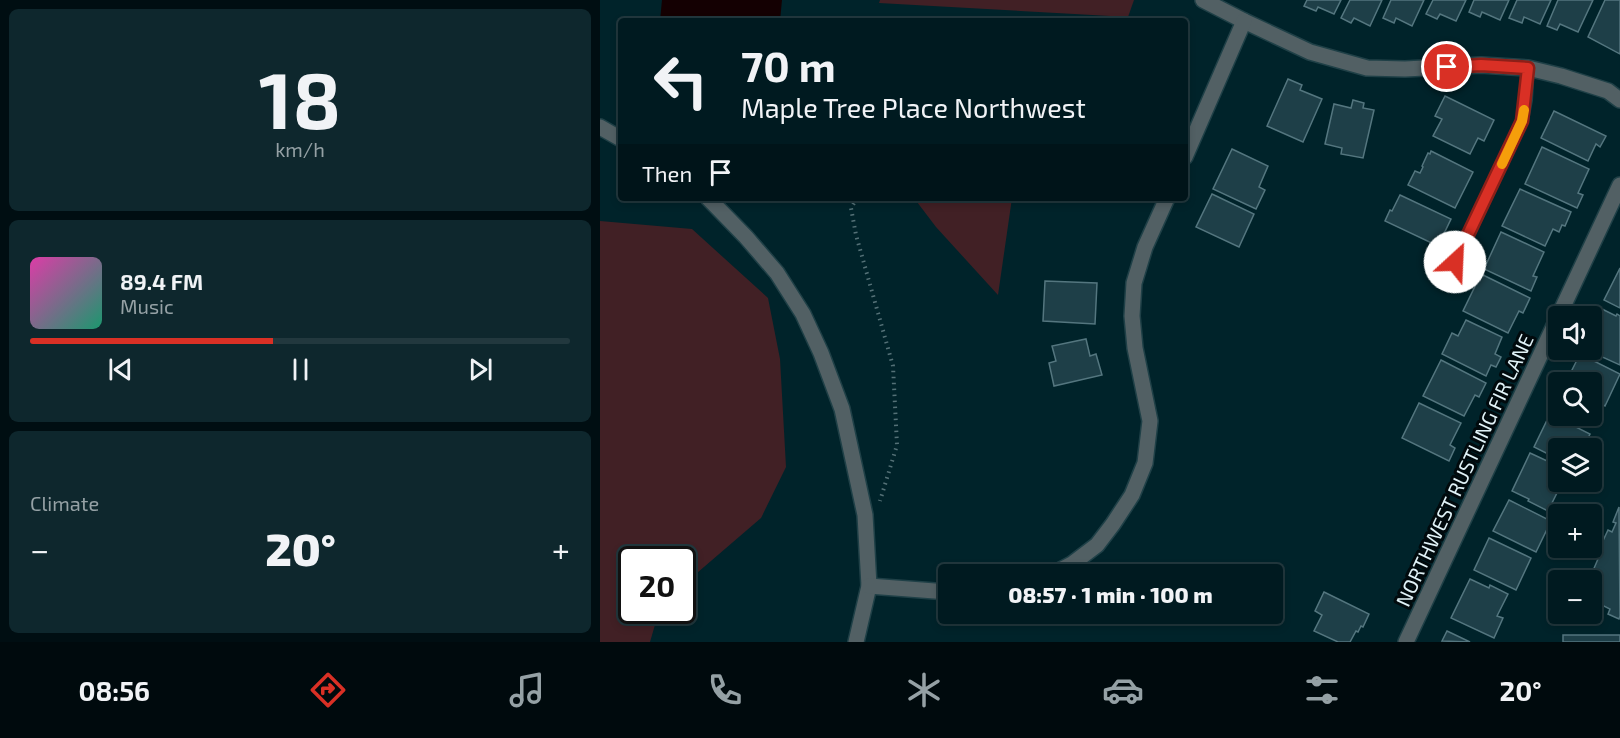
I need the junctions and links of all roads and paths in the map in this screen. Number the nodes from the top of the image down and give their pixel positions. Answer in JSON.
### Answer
{"nodes":[{"id":1,"x":1203,"y":0,"type":"edge"},
{"id":2,"x":1244,"y":21,"type":"junction"},
{"id":3,"x":1528,"y":68,"type":"junction"},
{"id":4,"x":1620,"y":100,"type":"edge"},
{"id":5,"x":600,"y":127,"type":"edge"},
{"id":6,"x":618,"y":137,"type":"edge"},
{"id":7,"x":1188,"y":150,"type":"edge"},
{"id":8,"x":1620,"y":185,"type":"edge"},
{"id":9,"x":711,"y":201,"type":"edge"},
{"id":10,"x":855,"y":201,"type":"edge"},
{"id":11,"x":1166,"y":201,"type":"edge"},
{"id":12,"x":1455,"y":262,"type":"dead end"},
{"id":13,"x":865,"y":515,"type":"junction"},
{"id":14,"x":1072,"y":564,"type":"edge"},
{"id":15,"x":869,"y":586,"type":"junction"},
{"id":16,"x":938,"y":591,"type":"edge"},
{"id":17,"x":856,"y":642,"type":"edge"},
{"id":18,"x":1406,"y":642,"type":"edge"}],
"edges":[{"from":1,"to":2,"type":"street"},
{"from":2,"to":3,"type":"street"},
{"from":2,"to":7,"type":"street"},
{"from":3,"to":4,"type":"street"},
{"from":3,"to":12,"type":"lane"},
{"from":5,"to":6,"type":"street"},
{"from":8,"to":18,"type":"street","name":"NORTHWEST RUSTLING FIR LANE"},
{"from":9,"to":13,"type":"street"},
{"from":10,"to":13,"type":"path"},
{"from":11,"to":14,"type":"street"},
{"from":13,"to":15,"type":"street"},
{"from":15,"to":16,"type":"street"},
{"from":15,"to":17,"type":"street"}]}
